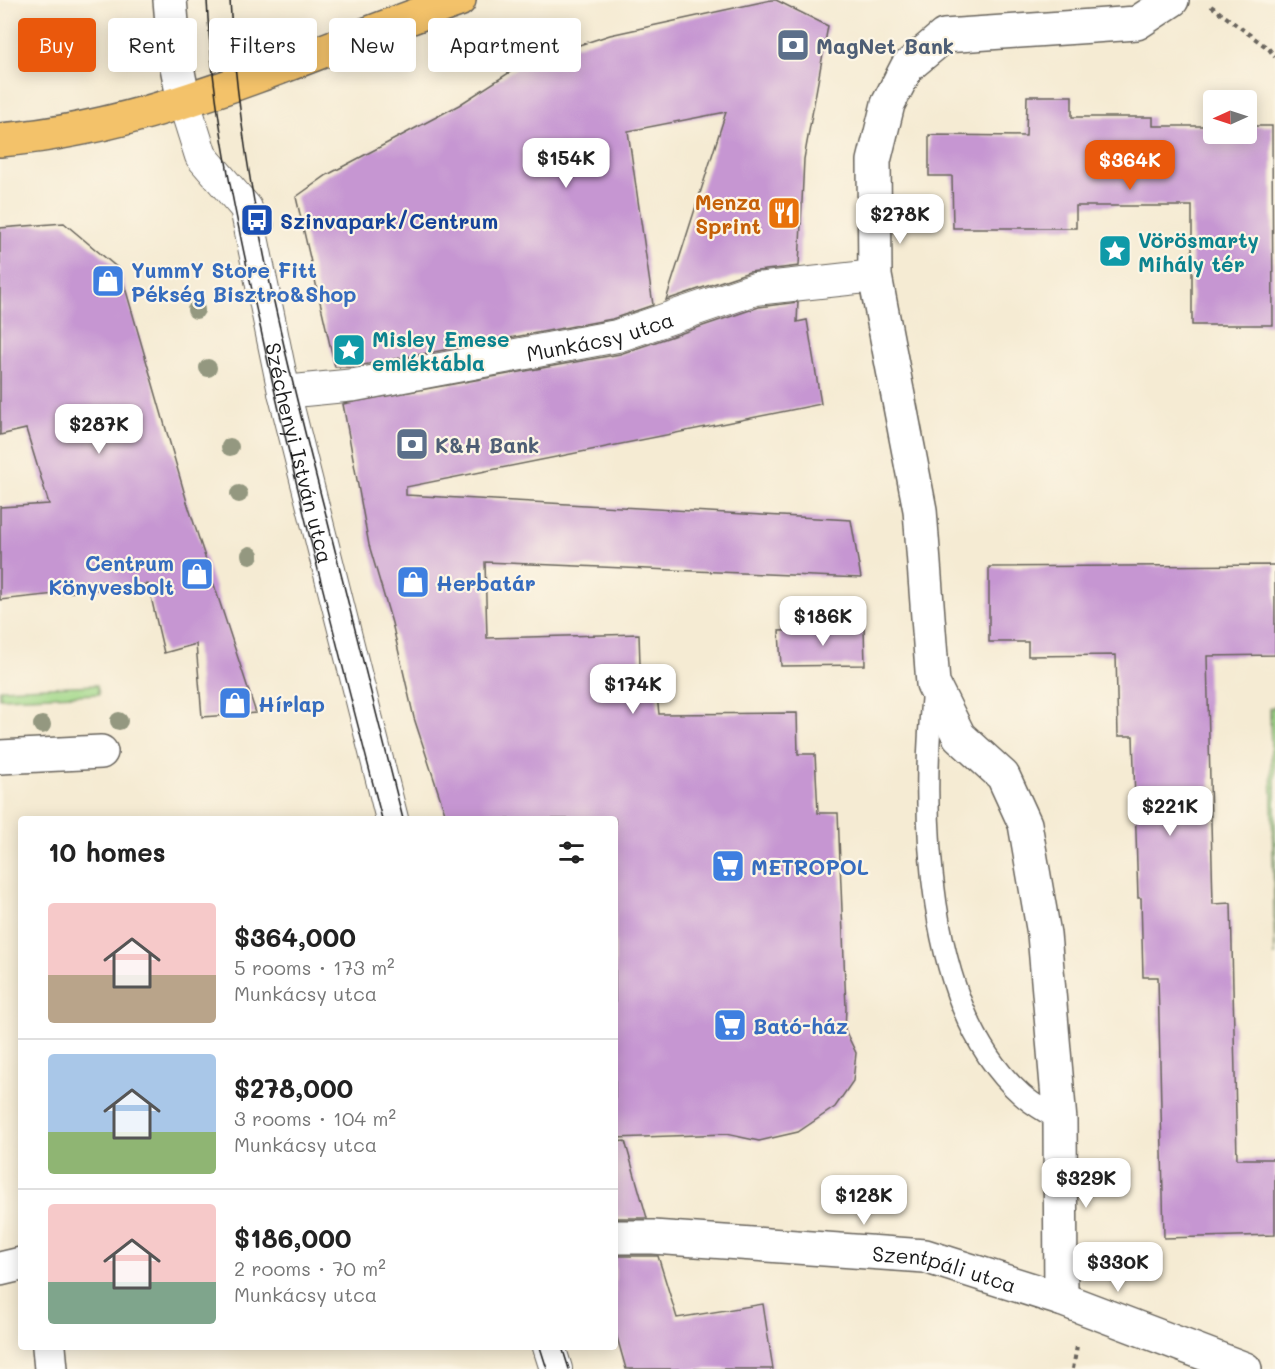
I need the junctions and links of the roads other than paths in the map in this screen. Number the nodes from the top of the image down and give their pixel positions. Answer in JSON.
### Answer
{"nodes":[{"id":1,"x":170,"y":0,"type":"edge"},
{"id":2,"x":459,"y":0,"type":"edge"},
{"id":3,"x":1172,"y":0,"type":"edge"},
{"id":4,"x":184,"y":102,"type":"junction"},
{"id":5,"x":0,"y":140,"type":"edge"},
{"id":6,"x":875,"y":276,"type":"junction"},
{"id":7,"x":284,"y":392,"type":"junction"},
{"id":8,"x":933,"y":684,"type":"junction"},
{"id":9,"x":101,"y":752,"type":"dead end"},
{"id":10,"x":0,"y":757,"type":"edge"},
{"id":11,"x":391,"y":816,"type":"edge"},
{"id":12,"x":1060,"y":1121,"type":"junction"},
{"id":13,"x":618,"y":1237,"type":"edge"},
{"id":14,"x":18,"y":1265,"type":"edge"},
{"id":15,"x":0,"y":1269,"type":"edge"},
{"id":16,"x":1061,"y":1299,"type":"junction"},
{"id":17,"x":49,"y":1350,"type":"edge"},
{"id":18,"x":550,"y":1350,"type":"edge"},
{"id":19,"x":51,"y":1369,"type":"edge"},
{"id":20,"x":556,"y":1369,"type":"edge"},
{"id":21,"x":1245,"y":1369,"type":"edge"}],
"edges":[{"from":1,"to":4,"type":"street"},
{"from":2,"to":4,"type":"main road"},
{"from":3,"to":6,"type":"street"},
{"from":4,"to":5,"type":"main road"},
{"from":4,"to":7,"type":"street","name":"Széchenyi István utca"},
{"from":6,"to":7,"type":"street","name":"Munkácsy utca"},
{"from":6,"to":8,"type":"street"},
{"from":7,"to":11,"type":"street","name":"Széchenyi István utca"},
{"from":8,"to":12,"type":"street"},
{"from":8,"to":12,"type":"lane"},
{"from":9,"to":10,"type":"street"},
{"from":12,"to":16,"type":"street"},
{"from":13,"to":16,"type":"street","name":"Szentpáli utca"},
{"from":14,"to":15,"type":"street"},
{"from":16,"to":21,"type":"street","name":"Szentpáli utca"},
{"from":17,"to":19,"type":"street"},
{"from":18,"to":20,"type":"street"}]}
